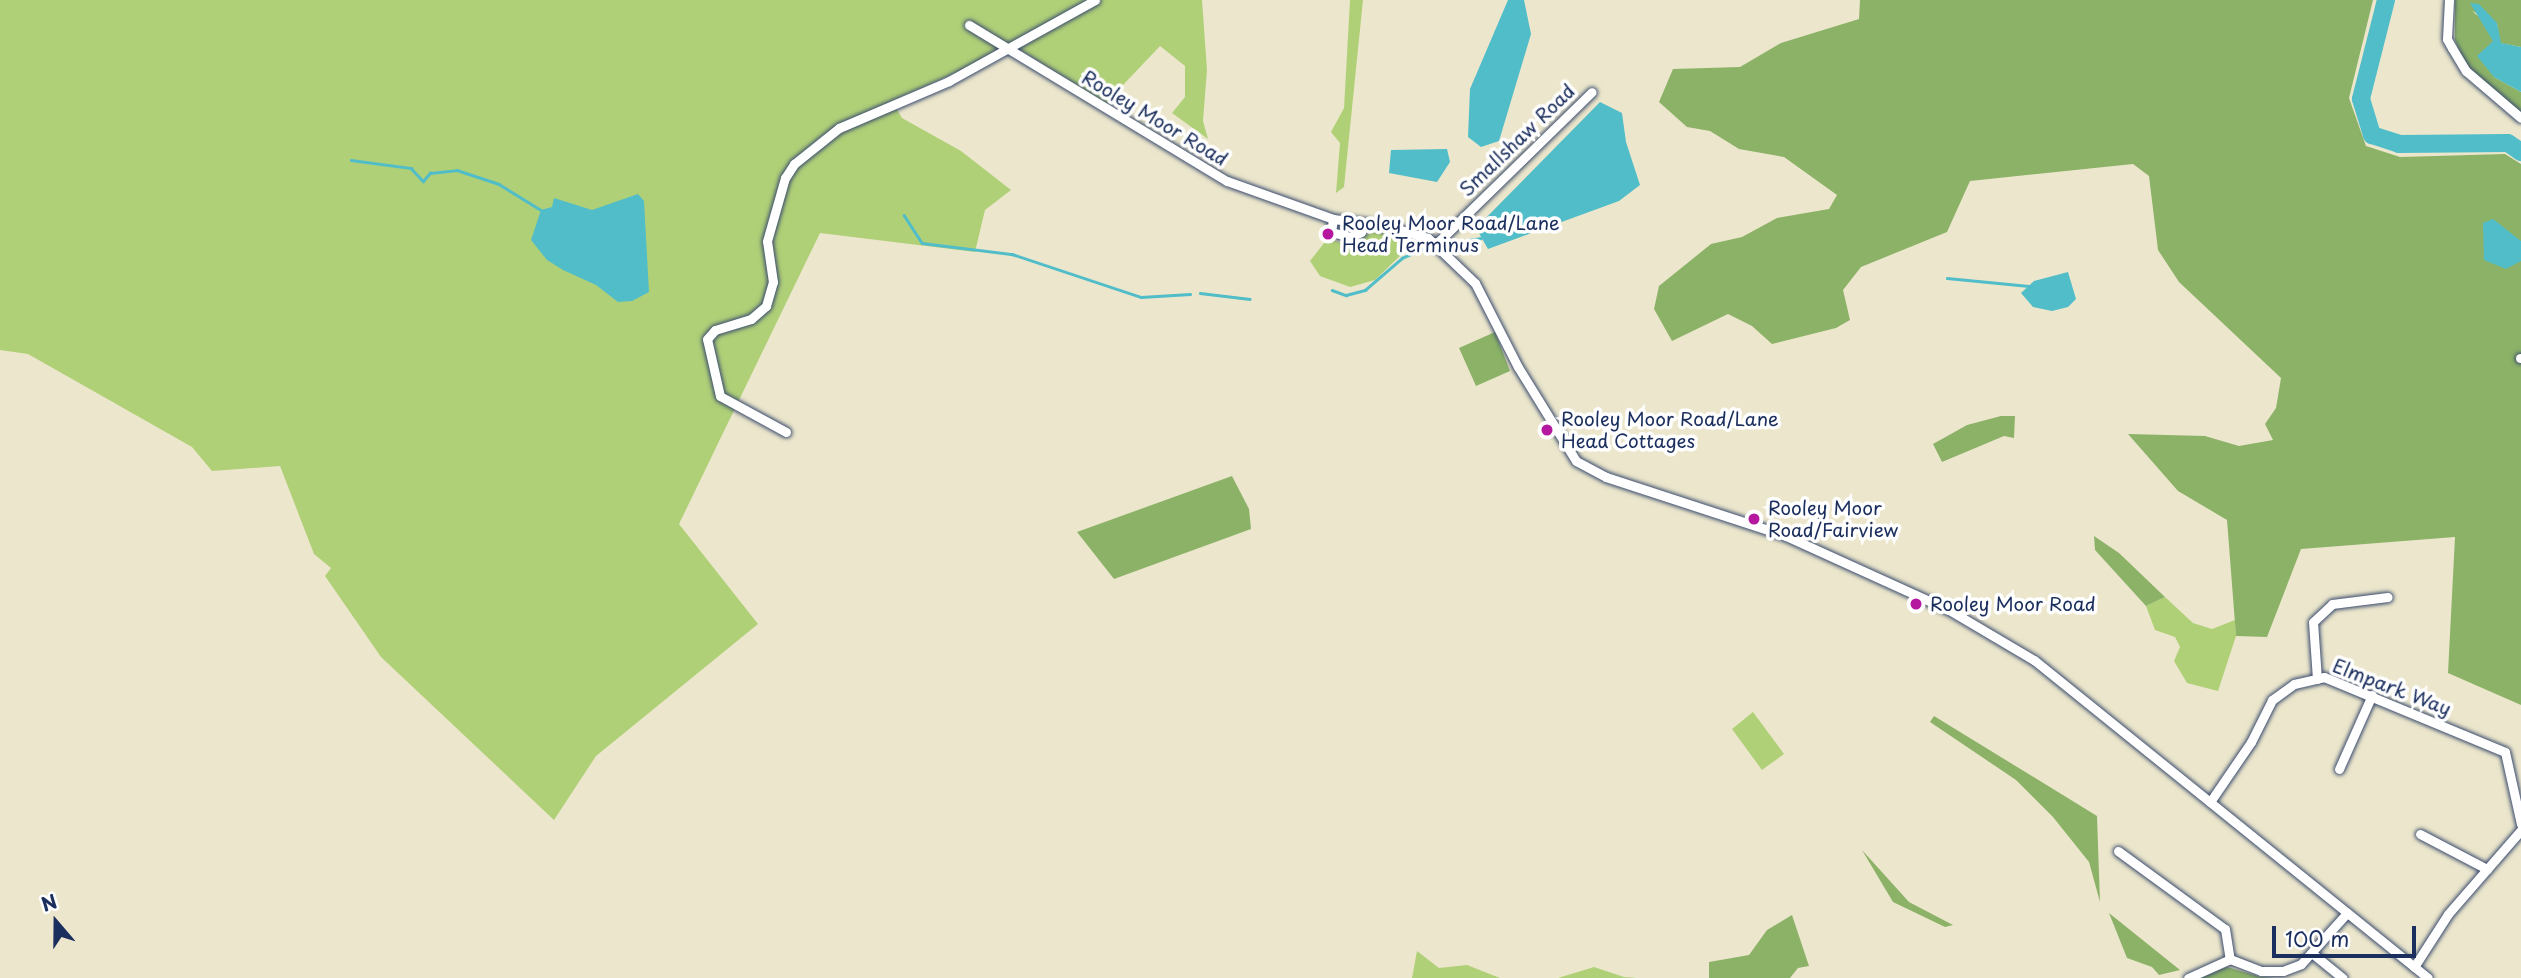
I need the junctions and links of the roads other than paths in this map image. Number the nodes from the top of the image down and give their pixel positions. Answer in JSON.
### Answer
{"nodes":[{"id":1,"x":1095,"y":0,"type":"edge"},
{"id":2,"x":2449,"y":0,"type":"edge"},
{"id":3,"x":969,"y":25,"type":"dead end"},
{"id":4,"x":1007,"y":48,"type":"junction"},
{"id":5,"x":1592,"y":92,"type":"dead end"},
{"id":6,"x":2521,"y":118,"type":"edge"},
{"id":7,"x":1333,"y":219,"type":"junction"},
{"id":8,"x":1366,"y":223,"type":"junction"},
{"id":9,"x":1437,"y":243,"type":"junction"},
{"id":10,"x":786,"y":432,"type":"dead end"},
{"id":11,"x":2388,"y":597,"type":"dead end"},
{"id":12,"x":2317,"y":679,"type":"junction"},
{"id":13,"x":2372,"y":695,"type":"junction"},
{"id":14,"x":2340,"y":769,"type":"dead end"},
{"id":15,"x":2519,"y":802,"type":"edge"},
{"id":16,"x":2210,"y":803,"type":"junction"},
{"id":17,"x":2521,"y":827,"type":"edge"},
{"id":18,"x":2420,"y":834,"type":"dead end"},
{"id":19,"x":2118,"y":851,"type":"dead end"},
{"id":20,"x":2487,"y":869,"type":"junction"},
{"id":21,"x":2347,"y":913,"type":"junction"},
{"id":22,"x":2313,"y":954,"type":"junction"},
{"id":23,"x":2230,"y":959,"type":"junction"},
{"id":24,"x":2414,"y":967,"type":"junction"},
{"id":25,"x":2188,"y":978,"type":"edge"},
{"id":26,"x":2343,"y":978,"type":"edge"},
{"id":27,"x":2428,"y":978,"type":"edge"}],
"edges":[{"from":1,"to":4,"type":"street"},
{"from":2,"to":6,"type":"street"},
{"from":3,"to":4,"type":"street","name":"Rooley Moor Road"},
{"from":4,"to":7,"type":"street","name":"Rooley Moor Road"},
{"from":4,"to":10,"type":"street"},
{"from":5,"to":9,"type":"street","name":"Smallshaw Road"},
{"from":7,"to":8,"type":"street","name":"Rooley Moor Road"},
{"from":7,"to":8,"type":"street","name":"Rooley Moor Road"},
{"from":8,"to":9,"type":"street","name":"Rooley Moor Road"},
{"from":9,"to":16,"type":"street"},
{"from":11,"to":12,"type":"street"},
{"from":12,"to":13,"type":"street","name":"Elmpark Way"},
{"from":12,"to":16,"type":"street","name":"Elmpark Way"},
{"from":13,"to":14,"type":"street"},
{"from":13,"to":15,"type":"street","name":"Elmpark Way"},
{"from":15,"to":17,"type":"street","name":"Elmpark Way"},
{"from":16,"to":21,"type":"street"},
{"from":17,"to":20,"type":"street","name":"Elmpark Way"},
{"from":18,"to":20,"type":"street"},
{"from":19,"to":23,"type":"street"},
{"from":20,"to":24,"type":"street","name":"Elmpark Way"},
{"from":21,"to":22,"type":"street"},
{"from":21,"to":24,"type":"street"},
{"from":22,"to":23,"type":"street"},
{"from":22,"to":26,"type":"street"},
{"from":23,"to":25,"type":"street"},
{"from":24,"to":27,"type":"street"}]}
